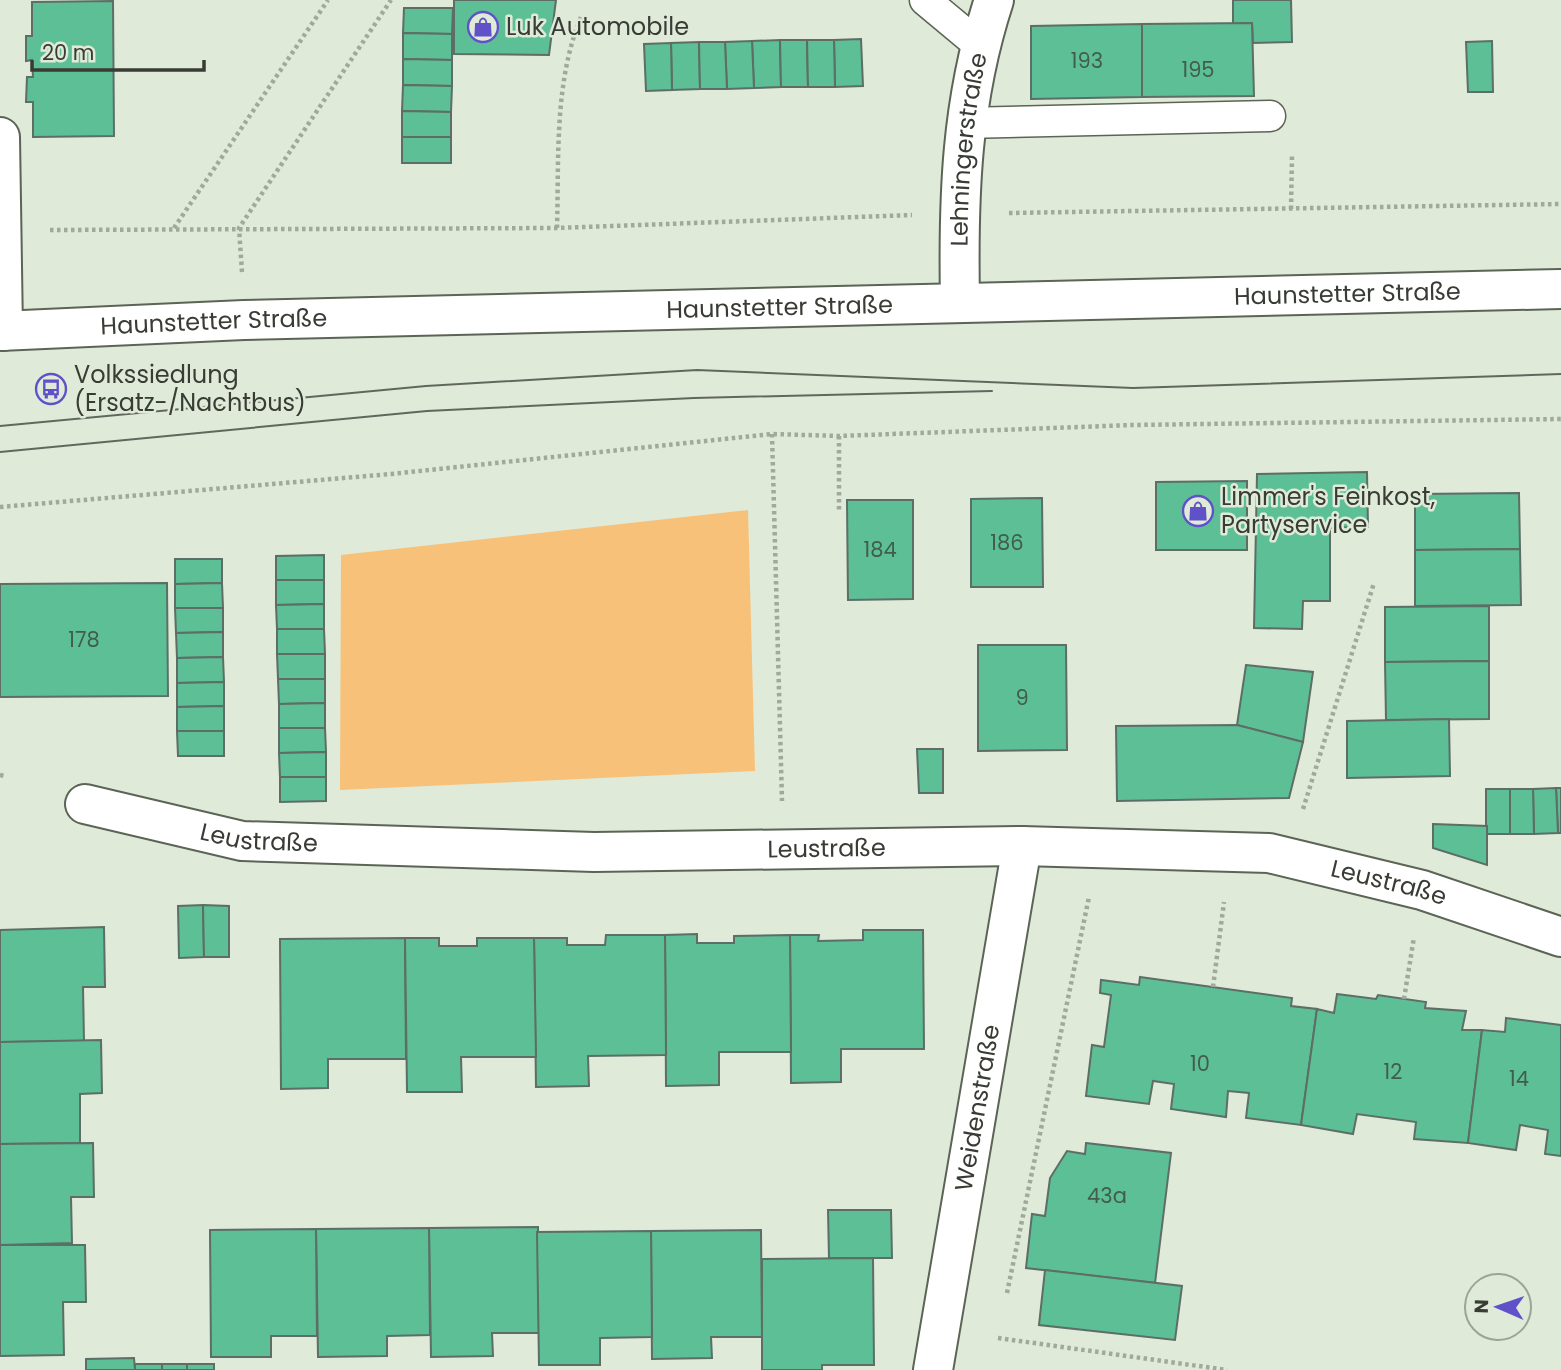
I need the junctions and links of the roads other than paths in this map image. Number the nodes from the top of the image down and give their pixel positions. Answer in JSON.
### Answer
{"nodes":[{"id":1,"x":925,"y":0,"type":"edge"},
{"id":2,"x":994,"y":0,"type":"edge"},
{"id":3,"x":979,"y":45,"type":"junction"},
{"id":4,"x":1270,"y":116,"type":"dead end"},
{"id":5,"x":964,"y":123,"type":"junction"},
{"id":6,"x":0,"y":137,"type":"edge"},
{"id":7,"x":1561,"y":289,"type":"edge"},
{"id":8,"x":960,"y":301,"type":"junction"},
{"id":9,"x":1,"y":331,"type":"edge"},
{"id":10,"x":85,"y":804,"type":"dead end"},
{"id":11,"x":1022,"y":846,"type":"junction"},
{"id":12,"x":1561,"y":937,"type":"edge"},
{"id":13,"x":933,"y":1370,"type":"edge"}],
"edges":[{"from":1,"to":3,"type":"lane"},
{"from":2,"to":3,"type":"street","name":"Lehningerstraße"},
{"from":3,"to":5,"type":"street","name":"Lehningerstraße"},
{"from":4,"to":5,"type":"lane"},
{"from":5,"to":8,"type":"street","name":"Lehningerstraße"},
{"from":6,"to":9,"type":"street"},
{"from":7,"to":8,"type":"street","name":"Haunstetter Straße"},
{"from":8,"to":9,"type":"street","name":"Haunstetter Straße"},
{"from":10,"to":11,"type":"street","name":"Leustraße"},
{"from":11,"to":12,"type":"street","name":"Leustraße"},
{"from":11,"to":13,"type":"street","name":"Weidenstraße"}]}
